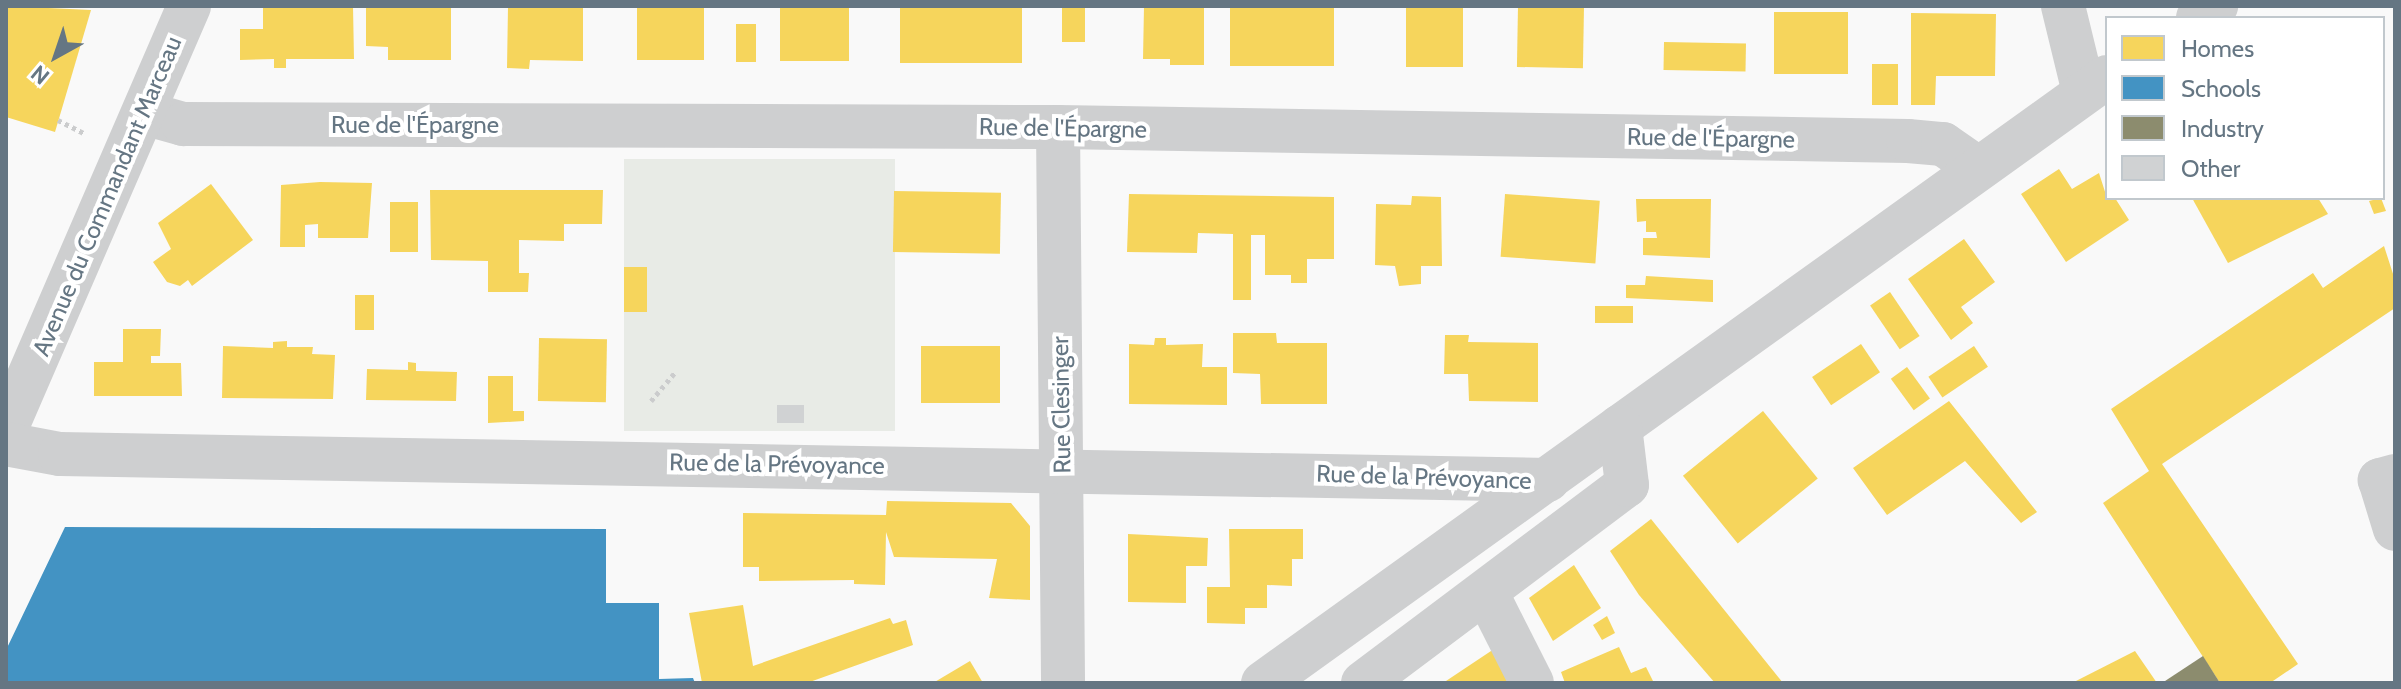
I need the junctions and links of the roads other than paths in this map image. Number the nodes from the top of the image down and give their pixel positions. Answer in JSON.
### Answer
{"nodes":[{"id":1,"x":189,"y":6,"type":"edge"},
{"id":2,"x":2063,"y":6,"type":"edge"},
{"id":3,"x":2095,"y":85,"type":"edge"},
{"id":4,"x":144,"y":113,"type":"junction"},
{"id":5,"x":1058,"y":127,"type":"junction"},
{"id":6,"x":1976,"y":167,"type":"junction"},
{"id":7,"x":1620,"y":426,"type":"junction"},
{"id":8,"x":6,"y":429,"type":"edge"},
{"id":9,"x":6,"y":444,"type":"edge"},
{"id":10,"x":1062,"y":469,"type":"junction"},
{"id":11,"x":2388,"y":478,"type":"edge"},
{"id":12,"x":1548,"y":480,"type":"junction"},
{"id":13,"x":2395,"y":529,"type":"edge"},
{"id":14,"x":1486,"y":592,"type":"junction"},
{"id":15,"x":1063,"y":683,"type":"edge"},
{"id":16,"x":1263,"y":683,"type":"edge"},
{"id":17,"x":1363,"y":683,"type":"edge"},
{"id":18,"x":1532,"y":683,"type":"edge"}],
"edges":[{"from":1,"to":4,"type":"street","name":"Avenue du Commandant Marceau"},
{"from":2,"to":3,"type":"street"},
{"from":3,"to":6,"type":"street"},
{"from":4,"to":5,"type":"street","name":"Rue de l'Épargne"},
{"from":4,"to":8,"type":"street","name":"Avenue du Commandant Marceau"},
{"from":5,"to":6,"type":"street","name":"Rue de l'Épargne"},
{"from":5,"to":10,"type":"street","name":"Rue Clesinger"},
{"from":6,"to":7,"type":"street"},
{"from":7,"to":12,"type":"street"},
{"from":7,"to":14,"type":"street"},
{"from":9,"to":10,"type":"street","name":"Rue de la Prévoyance"},
{"from":10,"to":12,"type":"street","name":"Rue de la Prévoyance"},
{"from":10,"to":15,"type":"street","name":"Rue Clesinger"},
{"from":11,"to":13,"type":"street"},
{"from":12,"to":16,"type":"street"},
{"from":14,"to":17,"type":"street"},
{"from":14,"to":18,"type":"street"}]}
